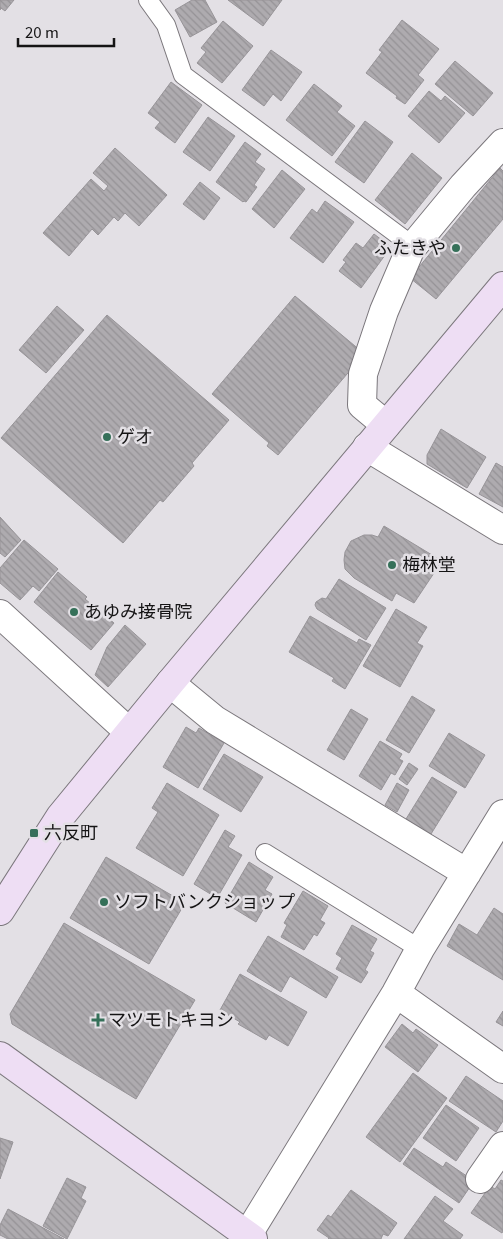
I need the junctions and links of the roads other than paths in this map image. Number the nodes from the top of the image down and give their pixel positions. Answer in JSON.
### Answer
{"nodes":[{"id":1,"x":148,"y":0,"type":"edge"},
{"id":2,"x":503,"y":143,"type":"edge"},
{"id":3,"x":413,"y":246,"type":"junction"},
{"id":4,"x":503,"y":286,"type":"edge"},
{"id":5,"x":386,"y":425,"type":"junction"},
{"id":6,"x":367,"y":447,"type":"junction"},
{"id":7,"x":503,"y":530,"type":"edge"},
{"id":8,"x":0,"y":614,"type":"edge"},
{"id":9,"x":170,"y":683,"type":"junction"},
{"id":10,"x":129,"y":732,"type":"junction"},
{"id":11,"x":503,"y":814,"type":"edge"},
{"id":12,"x":265,"y":853,"type":"dead end"},
{"id":13,"x":467,"y":873,"type":"junction"},
{"id":14,"x":1,"y":908,"type":"edge"},
{"id":15,"x":420,"y":949,"type":"junction"},
{"id":16,"x":396,"y":993,"type":"junction"},
{"id":17,"x":0,"y":1056,"type":"edge"},
{"id":18,"x":503,"y":1069,"type":"edge"},
{"id":19,"x":503,"y":1146,"type":"edge"},
{"id":20,"x":480,"y":1179,"type":"dead end"},
{"id":21,"x":248,"y":1238,"type":"edge"}],
"edges":[{"from":1,"to":3,"type":"lane"},
{"from":2,"to":3,"type":"street"},
{"from":3,"to":5,"type":"street"},
{"from":4,"to":5,"type":"street"},
{"from":5,"to":6,"type":"street"},
{"from":6,"to":7,"type":"street"},
{"from":6,"to":9,"type":"street"},
{"from":8,"to":10,"type":"street"},
{"from":9,"to":10,"type":"street"},
{"from":9,"to":13,"type":"street"},
{"from":10,"to":14,"type":"street"},
{"from":11,"to":13,"type":"street"},
{"from":12,"to":15,"type":"lane"},
{"from":13,"to":15,"type":"street"},
{"from":15,"to":16,"type":"street"},
{"from":16,"to":18,"type":"street"},
{"from":16,"to":21,"type":"street"},
{"from":17,"to":21,"type":"street"},
{"from":19,"to":20,"type":"street"}]}
